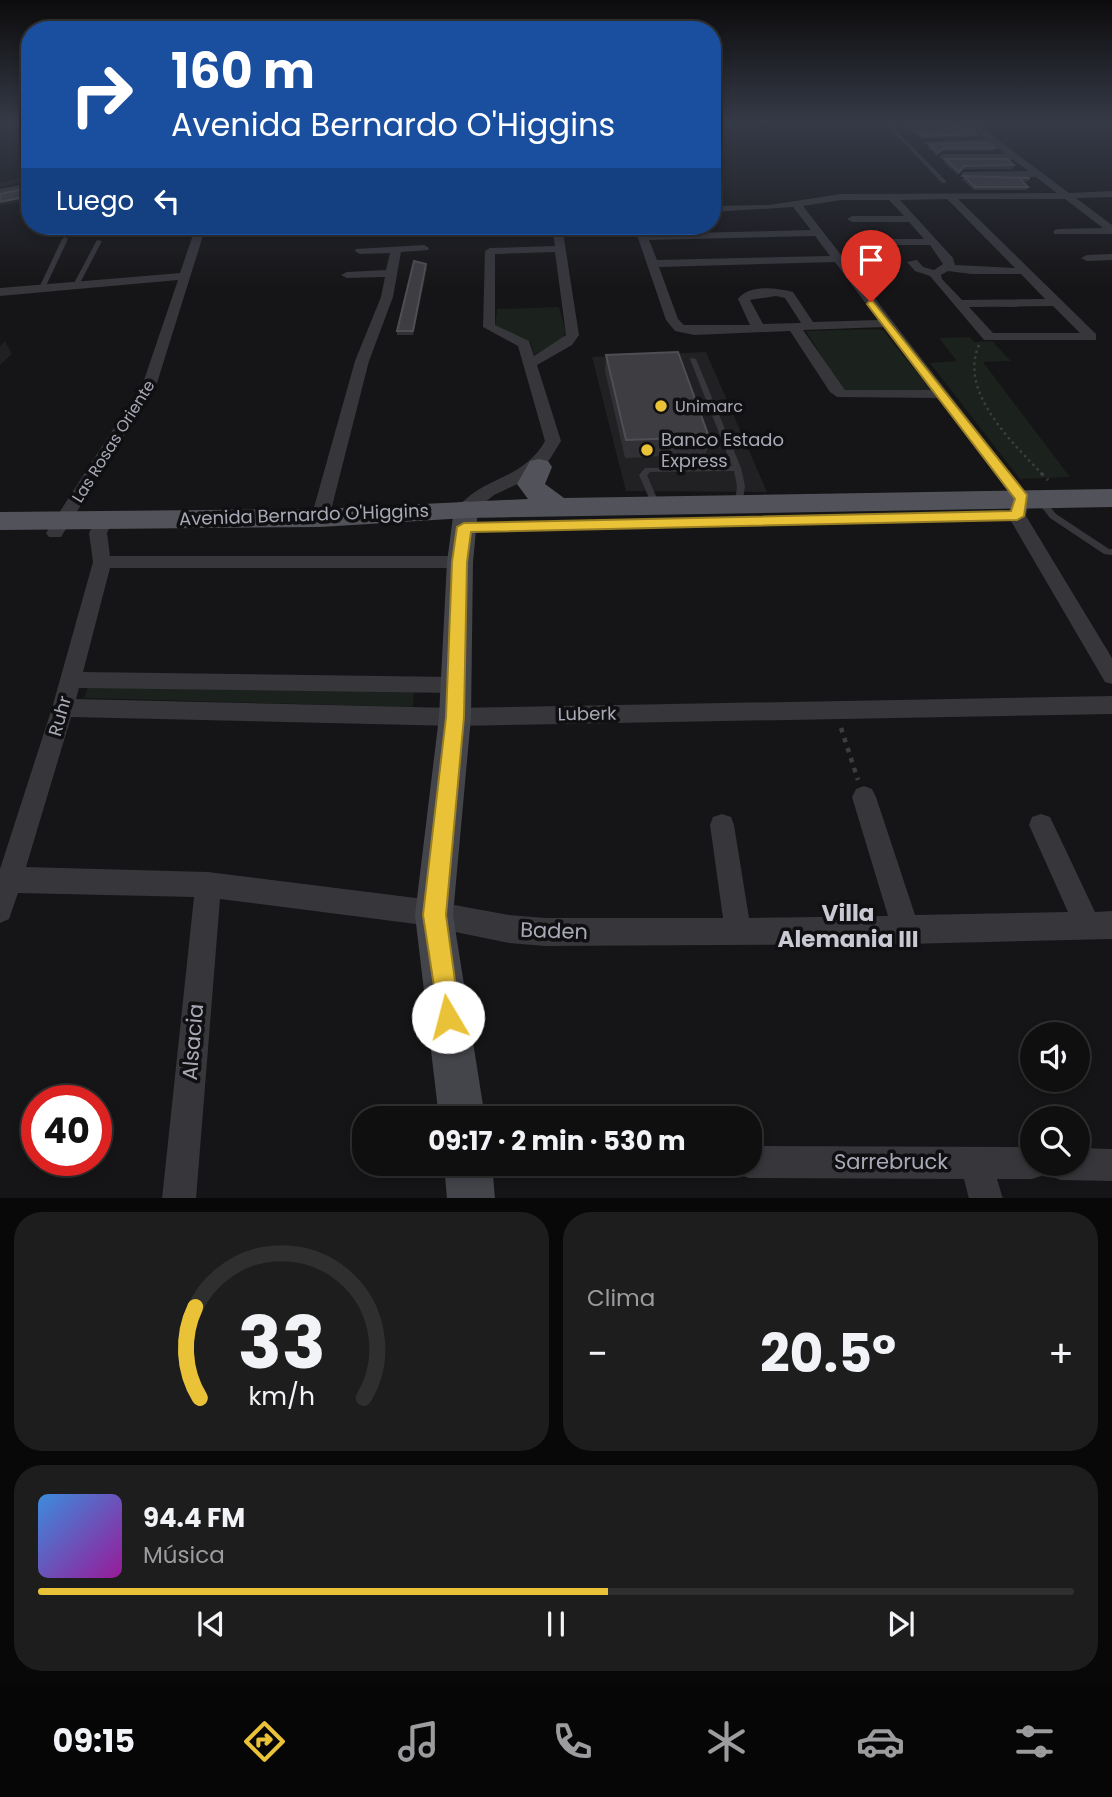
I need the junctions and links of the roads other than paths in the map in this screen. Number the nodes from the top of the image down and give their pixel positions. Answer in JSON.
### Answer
{"nodes":[{"id":1,"x":941,"y":178,"type":"edge"},
{"id":2,"x":1041,"y":178,"type":"edge"},
{"id":3,"x":944,"y":181,"type":"dead end"},
{"id":4,"x":0,"y":192,"type":"edge"},
{"id":5,"x":21,"y":192,"type":"edge"},
{"id":6,"x":1112,"y":194,"type":"edge"},
{"id":7,"x":891,"y":196,"type":"junction"},
{"id":8,"x":949,"y":196,"type":"junction"},
{"id":9,"x":1068,"y":196,"type":"junction"},
{"id":10,"x":796,"y":204,"type":"junction"},
{"id":11,"x":721,"y":208,"type":"edge"},
{"id":12,"x":852,"y":219,"type":"dead end"},
{"id":13,"x":911,"y":219,"type":"junction"},
{"id":14,"x":1112,"y":230,"type":"edge"},
{"id":15,"x":721,"y":232,"type":"edge"},
{"id":16,"x":1058,"y":232,"type":"dead end"},
{"id":17,"x":818,"y":233,"type":"junction"},
{"id":18,"x":198,"y":235,"type":"edge"},
{"id":19,"x":558,"y":235,"type":"edge"},
{"id":20,"x":642,"y":235,"type":"edge"},
{"id":21,"x":65,"y":239,"type":"dead end"},
{"id":22,"x":99,"y":241,"type":"dead end"},
{"id":23,"x":874,"y":242,"type":"dead end"},
{"id":24,"x":932,"y":242,"type":"junction"},
{"id":25,"x":424,"y":248,"type":"dead end"},
{"id":26,"x":396,"y":249,"type":"junction"},
{"id":27,"x":559,"y":249,"type":"junction"},
{"id":28,"x":360,"y":251,"type":"dead end"},
{"id":29,"x":1112,"y":257,"type":"edge"},
{"id":30,"x":1087,"y":258,"type":"dead end"},
{"id":31,"x":838,"y":259,"type":"junction"},
{"id":32,"x":913,"y":262,"type":"dead end"},
{"id":33,"x":652,"y":264,"type":"junction"},
{"id":34,"x":946,"y":267,"type":"junction"},
{"id":35,"x":1025,"y":271,"type":"junction"},
{"id":36,"x":390,"y":273,"type":"junction"},
{"id":37,"x":935,"y":274,"type":"junction"},
{"id":38,"x":346,"y":275,"type":"dead end"},
{"id":39,"x":185,"y":276,"type":"junction"},
{"id":40,"x":76,"y":285,"type":"junction"},
{"id":41,"x":42,"y":288,"type":"junction"},
{"id":42,"x":0,"y":292,"type":"edge"},
{"id":43,"x":1056,"y":302,"type":"junction"},
{"id":44,"x":958,"y":304,"type":"junction"},
{"id":45,"x":887,"y":323,"type":"junction"},
{"id":46,"x":802,"y":327,"type":"junction"},
{"id":47,"x":758,"y":328,"type":"junction"},
{"id":48,"x":693,"y":359,"type":"dead end"},
{"id":49,"x":530,"y":364,"type":"junction"},
{"id":50,"x":941,"y":394,"type":"junction"},
{"id":51,"x":539,"y":467,"type":"junction"},
{"id":52,"x":737,"y":468,"type":"junction"},
{"id":53,"x":1112,"y":498,"type":"edge"},
{"id":54,"x":1037,"y":503,"type":"junction"},
{"id":55,"x":656,"y":505,"type":"junction"},
{"id":56,"x":557,"y":507,"type":"junction"},
{"id":57,"x":742,"y":513,"type":"junction"},
{"id":58,"x":1112,"y":515,"type":"edge"},
{"id":59,"x":320,"y":518,"type":"junction"},
{"id":60,"x":465,"y":518,"type":"junction"},
{"id":61,"x":0,"y":521,"type":"edge"},
{"id":62,"x":101,"y":526,"type":"junction"},
{"id":63,"x":60,"y":527,"type":"junction"},
{"id":64,"x":0,"y":534,"type":"edge"},
{"id":65,"x":1110,"y":555,"type":"edge"},
{"id":66,"x":102,"y":562,"type":"junction"},
{"id":67,"x":460,"y":562,"type":"junction"},
{"id":68,"x":1112,"y":676,"type":"edge"},
{"id":69,"x":70,"y":680,"type":"junction"},
{"id":70,"x":454,"y":701,"type":"junction"},
{"id":71,"x":1112,"y":705,"type":"edge"},
{"id":72,"x":63,"y":708,"type":"junction"},
{"id":73,"x":864,"y":797,"type":"road end"},
{"id":74,"x":722,"y":825,"type":"dead end"},
{"id":75,"x":1041,"y":825,"type":"dead end"},
{"id":76,"x":4,"y":882,"type":"edge"},
{"id":77,"x":208,"y":885,"type":"junction"},
{"id":78,"x":0,"y":910,"type":"edge"},
{"id":79,"x":435,"y":915,"type":"junction"},
{"id":80,"x":1100,"y":926,"type":"edge"},
{"id":81,"x":906,"y":930,"type":"junction"},
{"id":82,"x":738,"y":932,"type":"junction"},
{"id":83,"x":460,"y":1106,"type":"edge"},
{"id":84,"x":762,"y":1162,"type":"edge"},
{"id":85,"x":975,"y":1162,"type":"junction"},
{"id":86,"x":1020,"y":1163,"type":"edge"},
{"id":87,"x":1090,"y":1165,"type":"edge"},
{"id":88,"x":1112,"y":1165,"type":"edge"},
{"id":89,"x":469,"y":1176,"type":"edge"},
{"id":90,"x":179,"y":1198,"type":"edge"},
{"id":91,"x":471,"y":1198,"type":"edge"},
{"id":92,"x":986,"y":1198,"type":"edge"}],
"edges":[{"from":1,"to":3,"type":"lane"},
{"from":2,"to":9,"type":"street"},
{"from":4,"to":5,"type":"street"},
{"from":6,"to":9,"type":"street"},
{"from":7,"to":8,"type":"street"},
{"from":7,"to":10,"type":"street"},
{"from":7,"to":13,"type":"street"},
{"from":8,"to":9,"type":"street"},
{"from":8,"to":35,"type":"street"},
{"from":9,"to":14,"type":"street"},
{"from":10,"to":11,"type":"street"},
{"from":10,"to":17,"type":"street"},
{"from":12,"to":13,"type":"street"},
{"from":13,"to":24,"type":"street"},
{"from":14,"to":16,"type":"street"},
{"from":15,"to":17,"type":"street"},
{"from":17,"to":31,"type":"street"},
{"from":18,"to":39,"type":"street","name":"Las Rosas Oriente"},
{"from":19,"to":27,"type":"street"},
{"from":20,"to":33,"type":"street"},
{"from":21,"to":41,"type":"lane"},
{"from":22,"to":40,"type":"lane"},
{"from":23,"to":24,"type":"street"},
{"from":24,"to":34,"type":"street"},
{"from":25,"to":26,"type":"street"},
{"from":26,"to":28,"type":"street"},
{"from":26,"to":36,"type":"street"},
{"from":27,"to":49,"type":"street"},
{"from":27,"to":49,"type":"street"},
{"from":29,"to":30,"type":"street"},
{"from":31,"to":33,"type":"street"},
{"from":31,"to":45,"type":"street"},
{"from":32,"to":37,"type":"street"},
{"from":33,"to":47,"type":"street"},
{"from":34,"to":35,"type":"street"},
{"from":34,"to":37,"type":"street"},
{"from":35,"to":43,"type":"street"},
{"from":36,"to":38,"type":"street"},
{"from":36,"to":59,"type":"street"},
{"from":37,"to":44,"type":"street"},
{"from":39,"to":40,"type":"street"},
{"from":39,"to":63,"type":"street","name":"Las Rosas Oriente"},
{"from":40,"to":41,"type":"street"},
{"from":41,"to":42,"type":"street"},
{"from":43,"to":44,"type":"street"},
{"from":43,"to":44,"type":"street"},
{"from":45,"to":46,"type":"street"},
{"from":45,"to":50,"type":"street"},
{"from":46,"to":47,"type":"street"},
{"from":46,"to":47,"type":"street"},
{"from":46,"to":50,"type":"street"},
{"from":48,"to":52,"type":"lane"},
{"from":49,"to":51,"type":"street"},
{"from":50,"to":54,"type":"street"},
{"from":51,"to":56,"type":"main road"},
{"from":51,"to":60,"type":"street"},
{"from":52,"to":55,"type":"lane"},
{"from":52,"to":57,"type":"lane"},
{"from":53,"to":54,"type":"main road","name":"Avenida Bernardo O'Higgins"},
{"from":54,"to":57,"type":"main road","name":"Avenida Bernardo O'Higgins"},
{"from":54,"to":58,"type":"main road","name":"Avenida Bernardo O'Higgins"},
{"from":54,"to":65,"type":"lane"},
{"from":54,"to":68,"type":"street"},
{"from":55,"to":56,"type":"main road","name":"Avenida Bernardo O'Higgins"},
{"from":55,"to":57,"type":"main road","name":"Avenida Bernardo O'Higgins"},
{"from":56,"to":60,"type":"main road","name":"Avenida Bernardo O'Higgins"},
{"from":57,"to":60,"type":"main road","name":"Avenida Bernardo O'Higgins"},
{"from":59,"to":60,"type":"main road","name":"Avenida Bernardo O'Higgins"},
{"from":59,"to":62,"type":"main road","name":"Avenida Bernardo O'Higgins"},
{"from":60,"to":62,"type":"main road","name":"Avenida Bernardo O'Higgins"},
{"from":60,"to":67,"type":"street"},
{"from":61,"to":63,"type":"main road","name":"Avenida Bernardo O'Higgins"},
{"from":62,"to":63,"type":"main road","name":"Avenida Bernardo O'Higgins"},
{"from":62,"to":66,"type":"street","name":"Ruhr"},
{"from":63,"to":64,"type":"main road","name":"Avenida Bernardo O'Higgins"},
{"from":66,"to":67,"type":"street"},
{"from":66,"to":69,"type":"street","name":"Ruhr"},
{"from":67,"to":70,"type":"street"},
{"from":69,"to":70,"type":"street","name":"Luberk"},
{"from":69,"to":72,"type":"street","name":"Ruhr"},
{"from":70,"to":71,"type":"street","name":"Luberk"},
{"from":70,"to":72,"type":"street","name":"Luberk"},
{"from":70,"to":79,"type":"street"},
{"from":72,"to":76,"type":"street","name":"Ruhr"},
{"from":73,"to":81,"type":"street"},
{"from":74,"to":82,"type":"street"},
{"from":75,"to":80,"type":"street"},
{"from":76,"to":77,"type":"street","name":"Baden"},
{"from":76,"to":78,"type":"street","name":"Ruhr"},
{"from":77,"to":79,"type":"street","name":"Baden"},
{"from":77,"to":90,"type":"street","name":"Alsacia"},
{"from":79,"to":82,"type":"street","name":"Baden"},
{"from":79,"to":83,"type":"street"},
{"from":80,"to":81,"type":"street","name":"Baden"},
{"from":81,"to":82,"type":"street","name":"Baden"},
{"from":84,"to":85,"type":"street","name":"Sarrebruck"},
{"from":85,"to":86,"type":"street","name":"Sarrebruck"},
{"from":85,"to":92,"type":"street"},
{"from":87,"to":88,"type":"street"},
{"from":89,"to":91,"type":"street"}]}
